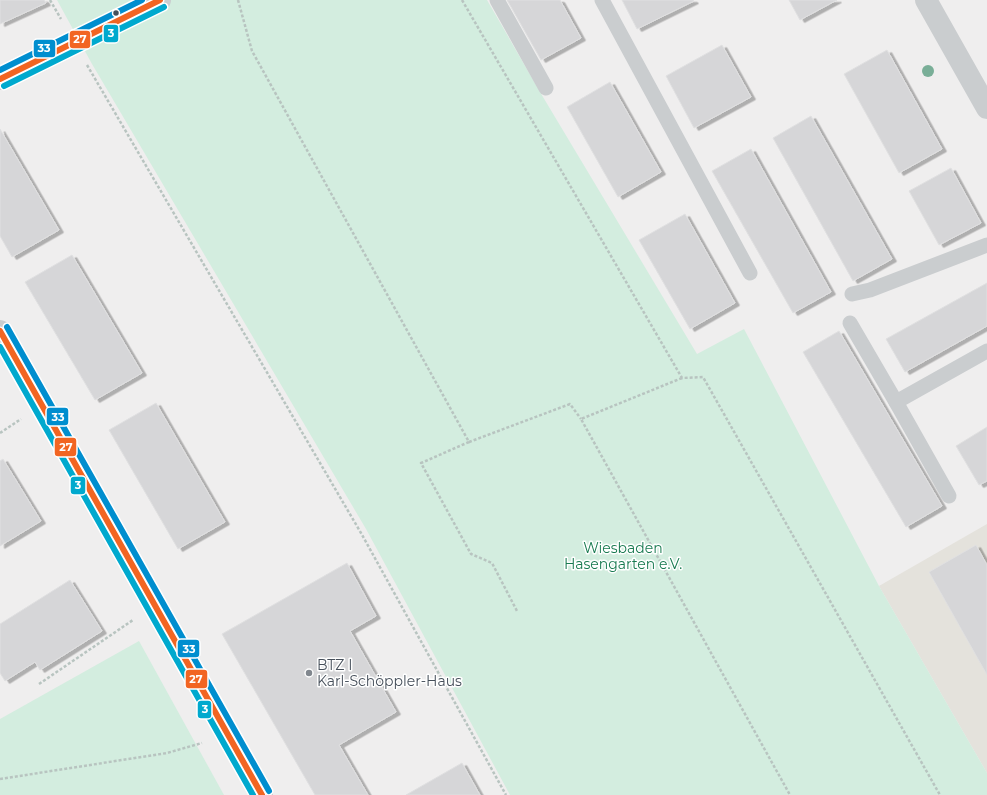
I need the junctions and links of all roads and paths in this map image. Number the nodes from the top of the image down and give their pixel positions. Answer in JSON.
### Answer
{"nodes":[{"id":1,"x":160,"y":0,"type":"edge"},
{"id":2,"x":238,"y":0,"type":"edge"},
{"id":3,"x":462,"y":0,"type":"edge"},
{"id":4,"x":496,"y":0,"type":"edge"},
{"id":5,"x":602,"y":0,"type":"edge"},
{"id":6,"x":926,"y":0,"type":"edge"},
{"id":7,"x":74,"y":43,"type":"junction"},
{"id":8,"x":0,"y":79,"type":"edge"},
{"id":9,"x":546,"y":88,"type":"dead end"},
{"id":10,"x":987,"y":108,"type":"edge"},
{"id":11,"x":987,"y":245,"type":"edge"},
{"id":12,"x":750,"y":272,"type":"dead end"},
{"id":13,"x":852,"y":294,"type":"dead end"},
{"id":14,"x":850,"y":323,"type":"dead end"},
{"id":15,"x":0,"y":331,"type":"edge"},
{"id":16,"x":987,"y":351,"type":"edge"},
{"id":17,"x":682,"y":378,"type":"junction"},
{"id":18,"x":896,"y":402,"type":"junction"},
{"id":19,"x":581,"y":419,"type":"junction"},
{"id":20,"x":469,"y":442,"type":"junction"},
{"id":21,"x":949,"y":496,"type":"dead end"},
{"id":22,"x":155,"y":606,"type":"junction"},
{"id":23,"x":518,"y":611,"type":"dead end"},
{"id":24,"x":39,"y":684,"type":"dead end"},
{"id":25,"x":228,"y":735,"type":"junction"},
{"id":26,"x":0,"y":779,"type":"edge"},
{"id":27,"x":262,"y":795,"type":"edge"},
{"id":28,"x":506,"y":795,"type":"edge"},
{"id":29,"x":790,"y":795,"type":"edge"},
{"id":30,"x":940,"y":795,"type":"edge"}],
"edges":[{"from":1,"to":7,"type":"street"},
{"from":2,"to":20,"type":"path"},
{"from":3,"to":17,"type":"path"},
{"from":4,"to":9,"type":"lane"},
{"from":5,"to":12,"type":"lane"},
{"from":6,"to":10,"type":"street"},
{"from":7,"to":8,"type":"street"},
{"from":7,"to":28,"type":"path"},
{"from":11,"to":13,"type":"lane"},
{"from":14,"to":18,"type":"lane"},
{"from":15,"to":22,"type":"street"},
{"from":16,"to":18,"type":"lane"},
{"from":17,"to":19,"type":"path"},
{"from":17,"to":30,"type":"path"},
{"from":18,"to":21,"type":"lane"},
{"from":19,"to":20,"type":"path"},
{"from":19,"to":29,"type":"path"},
{"from":20,"to":23,"type":"path"},
{"from":22,"to":24,"type":"path"},
{"from":22,"to":25,"type":"street"},
{"from":25,"to":26,"type":"path"},
{"from":25,"to":27,"type":"street"}]}
